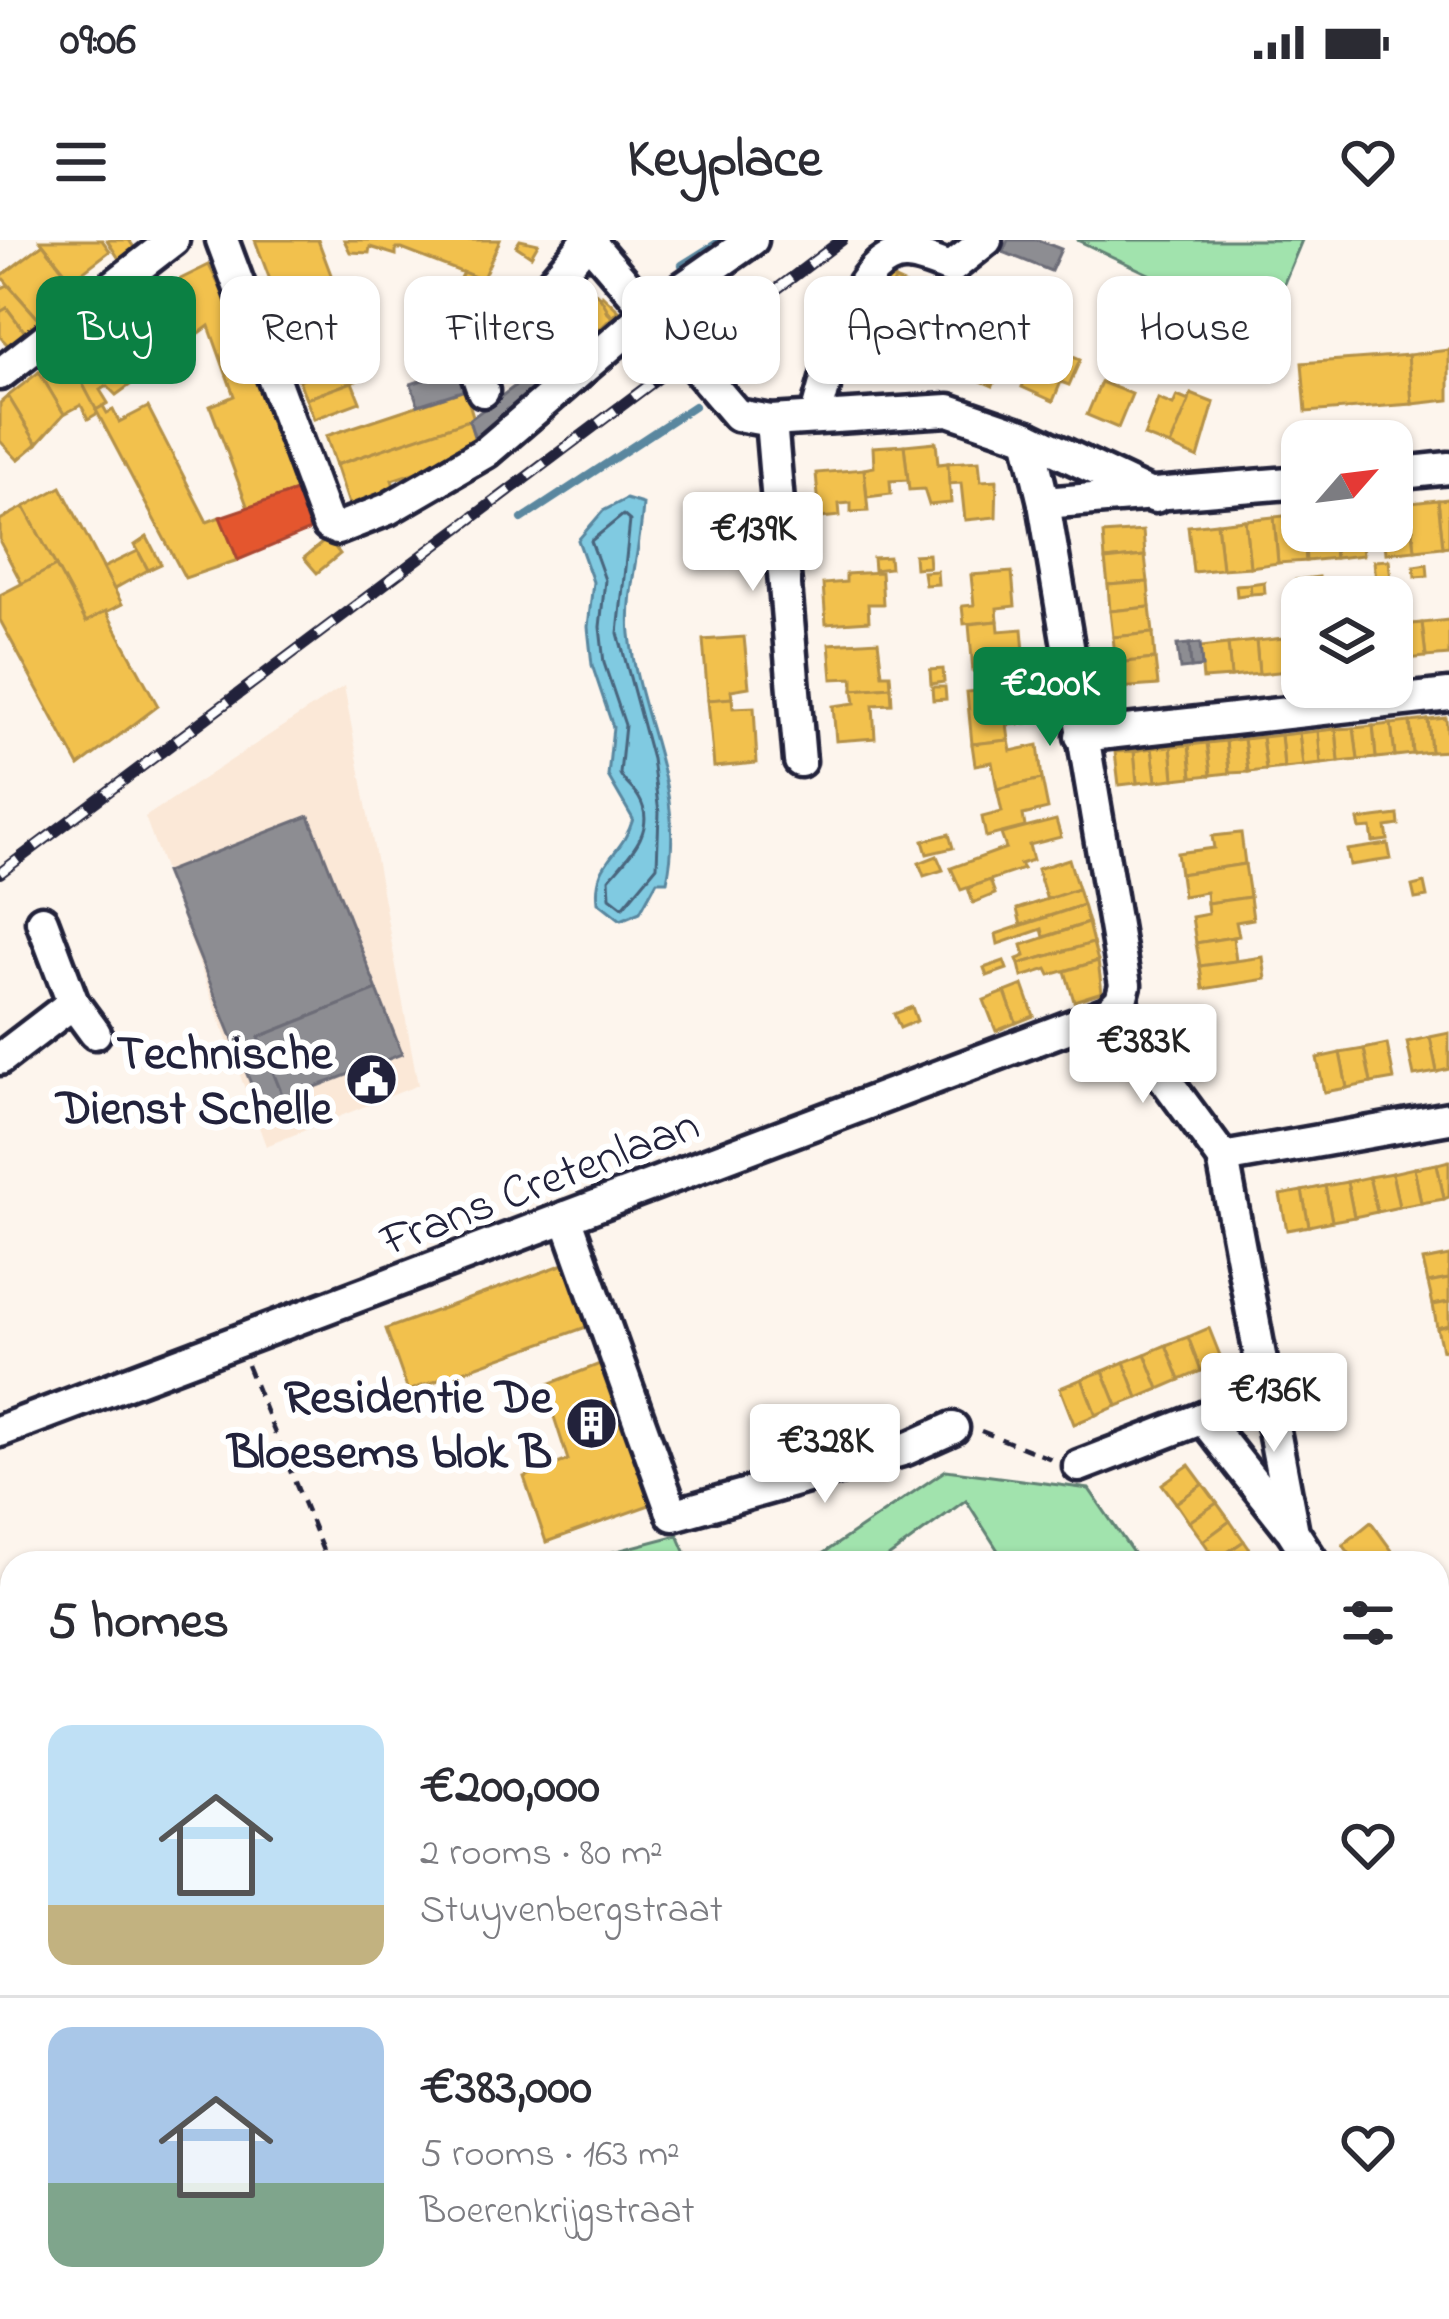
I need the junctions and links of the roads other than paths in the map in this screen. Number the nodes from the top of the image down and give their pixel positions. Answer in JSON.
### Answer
{"nodes":[{"id":1,"x":173,"y":240,"type":"edge"},
{"id":2,"x":222,"y":240,"type":"edge"},
{"id":3,"x":588,"y":240,"type":"edge"},
{"id":4,"x":752,"y":240,"type":"edge"},
{"id":5,"x":986,"y":240,"type":"edge"},
{"id":6,"x":700,"y":276,"type":"edge"},
{"id":7,"x":622,"y":278,"type":"edge"},
{"id":8,"x":622,"y":334,"type":"edge"},
{"id":9,"x":0,"y":374,"type":"edge"},
{"id":10,"x":711,"y":384,"type":"edge"},
{"id":11,"x":483,"y":391,"type":"dead end"},
{"id":12,"x":814,"y":418,"type":"junction"},
{"id":13,"x":771,"y":421,"type":"junction"},
{"id":14,"x":1028,"y":437,"type":"junction"},
{"id":15,"x":1449,"y":468,"type":"edge"},
{"id":16,"x":1413,"y":471,"type":"edge"},
{"id":17,"x":1281,"y":484,"type":"edge"},
{"id":18,"x":1156,"y":496,"type":"junction"},
{"id":19,"x":1044,"y":503,"type":"junction"},
{"id":20,"x":1449,"y":695,"type":"edge"},
{"id":21,"x":1081,"y":736,"type":"junction"},
{"id":22,"x":800,"y":761,"type":"dead end"},
{"id":23,"x":42,"y":921,"type":"dead end"},
{"id":24,"x":73,"y":1003,"type":"junction"},
{"id":25,"x":1109,"y":1012,"type":"junction"},
{"id":26,"x":95,"y":1033,"type":"dead end"},
{"id":27,"x":0,"y":1059,"type":"edge"},
{"id":28,"x":1449,"y":1118,"type":"edge"},
{"id":29,"x":1222,"y":1158,"type":"junction"},
{"id":30,"x":566,"y":1217,"type":"junction"},
{"id":31,"x":1267,"y":1387,"type":"junction"},
{"id":32,"x":1203,"y":1418,"type":"junction"},
{"id":33,"x":953,"y":1428,"type":"road end"},
{"id":34,"x":0,"y":1432,"type":"edge"},
{"id":35,"x":1079,"y":1466,"type":"road end"},
{"id":36,"x":1293,"y":1532,"type":"junction"},
{"id":37,"x":1305,"y":1551,"type":"edge"}],
"edges":[{"from":1,"to":9,"type":"street"},
{"from":2,"to":8,"type":"street"},
{"from":3,"to":7,"type":"street"},
{"from":3,"to":11,"type":"street"},
{"from":4,"to":6,"type":"street"},
{"from":5,"to":12,"type":"street"},
{"from":10,"to":13,"type":"street"},
{"from":12,"to":13,"type":"street"},
{"from":12,"to":14,"type":"street"},
{"from":13,"to":22,"type":"street"},
{"from":14,"to":18,"type":"street"},
{"from":14,"to":19,"type":"street"},
{"from":15,"to":16,"type":"street"},
{"from":17,"to":18,"type":"street"},
{"from":18,"to":19,"type":"street"},
{"from":19,"to":21,"type":"street"},
{"from":20,"to":21,"type":"street"},
{"from":21,"to":25,"type":"street"},
{"from":23,"to":24,"type":"street"},
{"from":24,"to":26,"type":"street"},
{"from":24,"to":27,"type":"street"},
{"from":25,"to":29,"type":"street"},
{"from":25,"to":30,"type":"street","name":"Frans Cretenlaan"},
{"from":28,"to":29,"type":"street"},
{"from":29,"to":31,"type":"street"},
{"from":30,"to":33,"type":"street"},
{"from":30,"to":34,"type":"street","name":"Frans Cretenlaan"},
{"from":31,"to":32,"type":"street"},
{"from":31,"to":36,"type":"street"},
{"from":32,"to":35,"type":"street"},
{"from":32,"to":36,"type":"street"},
{"from":36,"to":37,"type":"street"}]}
